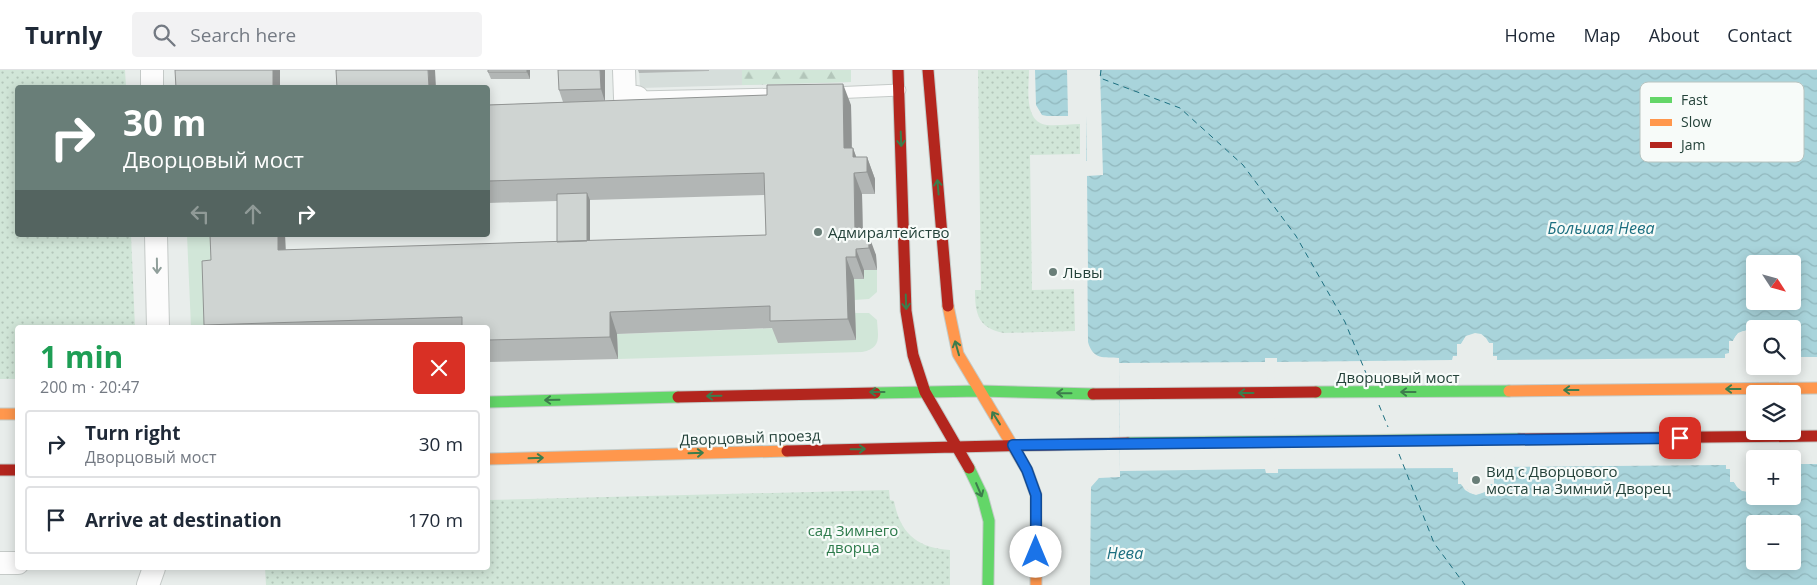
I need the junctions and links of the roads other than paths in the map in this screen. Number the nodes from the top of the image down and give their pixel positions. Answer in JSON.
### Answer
{"nodes":[{"id":1,"x":152,"y":70,"type":"edge"},
{"id":2,"x":624,"y":70,"type":"edge"},
{"id":3,"x":898,"y":70,"type":"edge"},
{"id":4,"x":928,"y":70,"type":"edge"},
{"id":5,"x":152,"y":85,"type":"edge"},
{"id":6,"x":900,"y":90,"type":"junction"},
{"id":7,"x":822,"y":93,"type":"edge"},
{"id":8,"x":792,"y":94,"type":"edge"},
{"id":9,"x":637,"y":98,"type":"joint"},
{"id":10,"x":156,"y":237,"type":"edge"},
{"id":11,"x":158,"y":325,"type":"edge"},
{"id":12,"x":1817,"y":388,"type":"edge"},
{"id":13,"x":980,"y":391,"type":"junction"},
{"id":14,"x":926,"y":392,"type":"junction"},
{"id":15,"x":490,"y":402,"type":"edge"},
{"id":16,"x":0,"y":414,"type":"edge"},
{"id":17,"x":15,"y":414,"type":"edge"},
{"id":18,"x":1817,"y":436,"type":"edge"},
{"id":19,"x":1013,"y":445,"type":"junction"},
{"id":20,"x":957,"y":447,"type":"junction"},
{"id":21,"x":490,"y":459,"type":"edge"},
{"id":22,"x":0,"y":470,"type":"edge"},
{"id":23,"x":15,"y":470,"type":"edge"},
{"id":24,"x":15,"y":562,"type":"edge"},
{"id":25,"x":0,"y":563,"type":"edge"},
{"id":26,"x":153,"y":570,"type":"edge"},
{"id":27,"x":148,"y":585,"type":"edge"},
{"id":28,"x":988,"y":585,"type":"edge"},
{"id":29,"x":1036,"y":585,"type":"edge"}],
"edges":[{"from":1,"to":5,"type":"street"},
{"from":2,"to":9,"type":"street"},
{"from":3,"to":6,"type":"main road"},
{"from":13,"to":4,"type":"main road","one_way":true},
{"from":6,"to":7,"type":"lane"},
{"from":6,"to":14,"type":"main road","one_way":true},
{"from":8,"to":9,"type":"lane"},
{"from":10,"to":11,"type":"street","one_way":true},
{"from":12,"to":13,"type":"main road","name":"Дворцовый мост","one_way":true},
{"from":13,"to":14,"type":"main road"},
{"from":19,"to":13,"type":"main road","one_way":true},
{"from":14,"to":15,"type":"main road","one_way":true},
{"from":14,"to":20,"type":"main road"},
{"from":16,"to":17,"type":"main road"},
{"from":18,"to":19,"type":"main road"},
{"from":19,"to":20,"type":"main road","name":"Дворцовый проезд"},
{"from":19,"to":29,"type":"main road"},
{"from":21,"to":20,"type":"main road","name":"Дворцовый проезд","one_way":true},
{"from":20,"to":28,"type":"main road","one_way":true},
{"from":22,"to":23,"type":"main road"},
{"from":24,"to":25,"type":"street"},
{"from":26,"to":27,"type":"street"}]}
